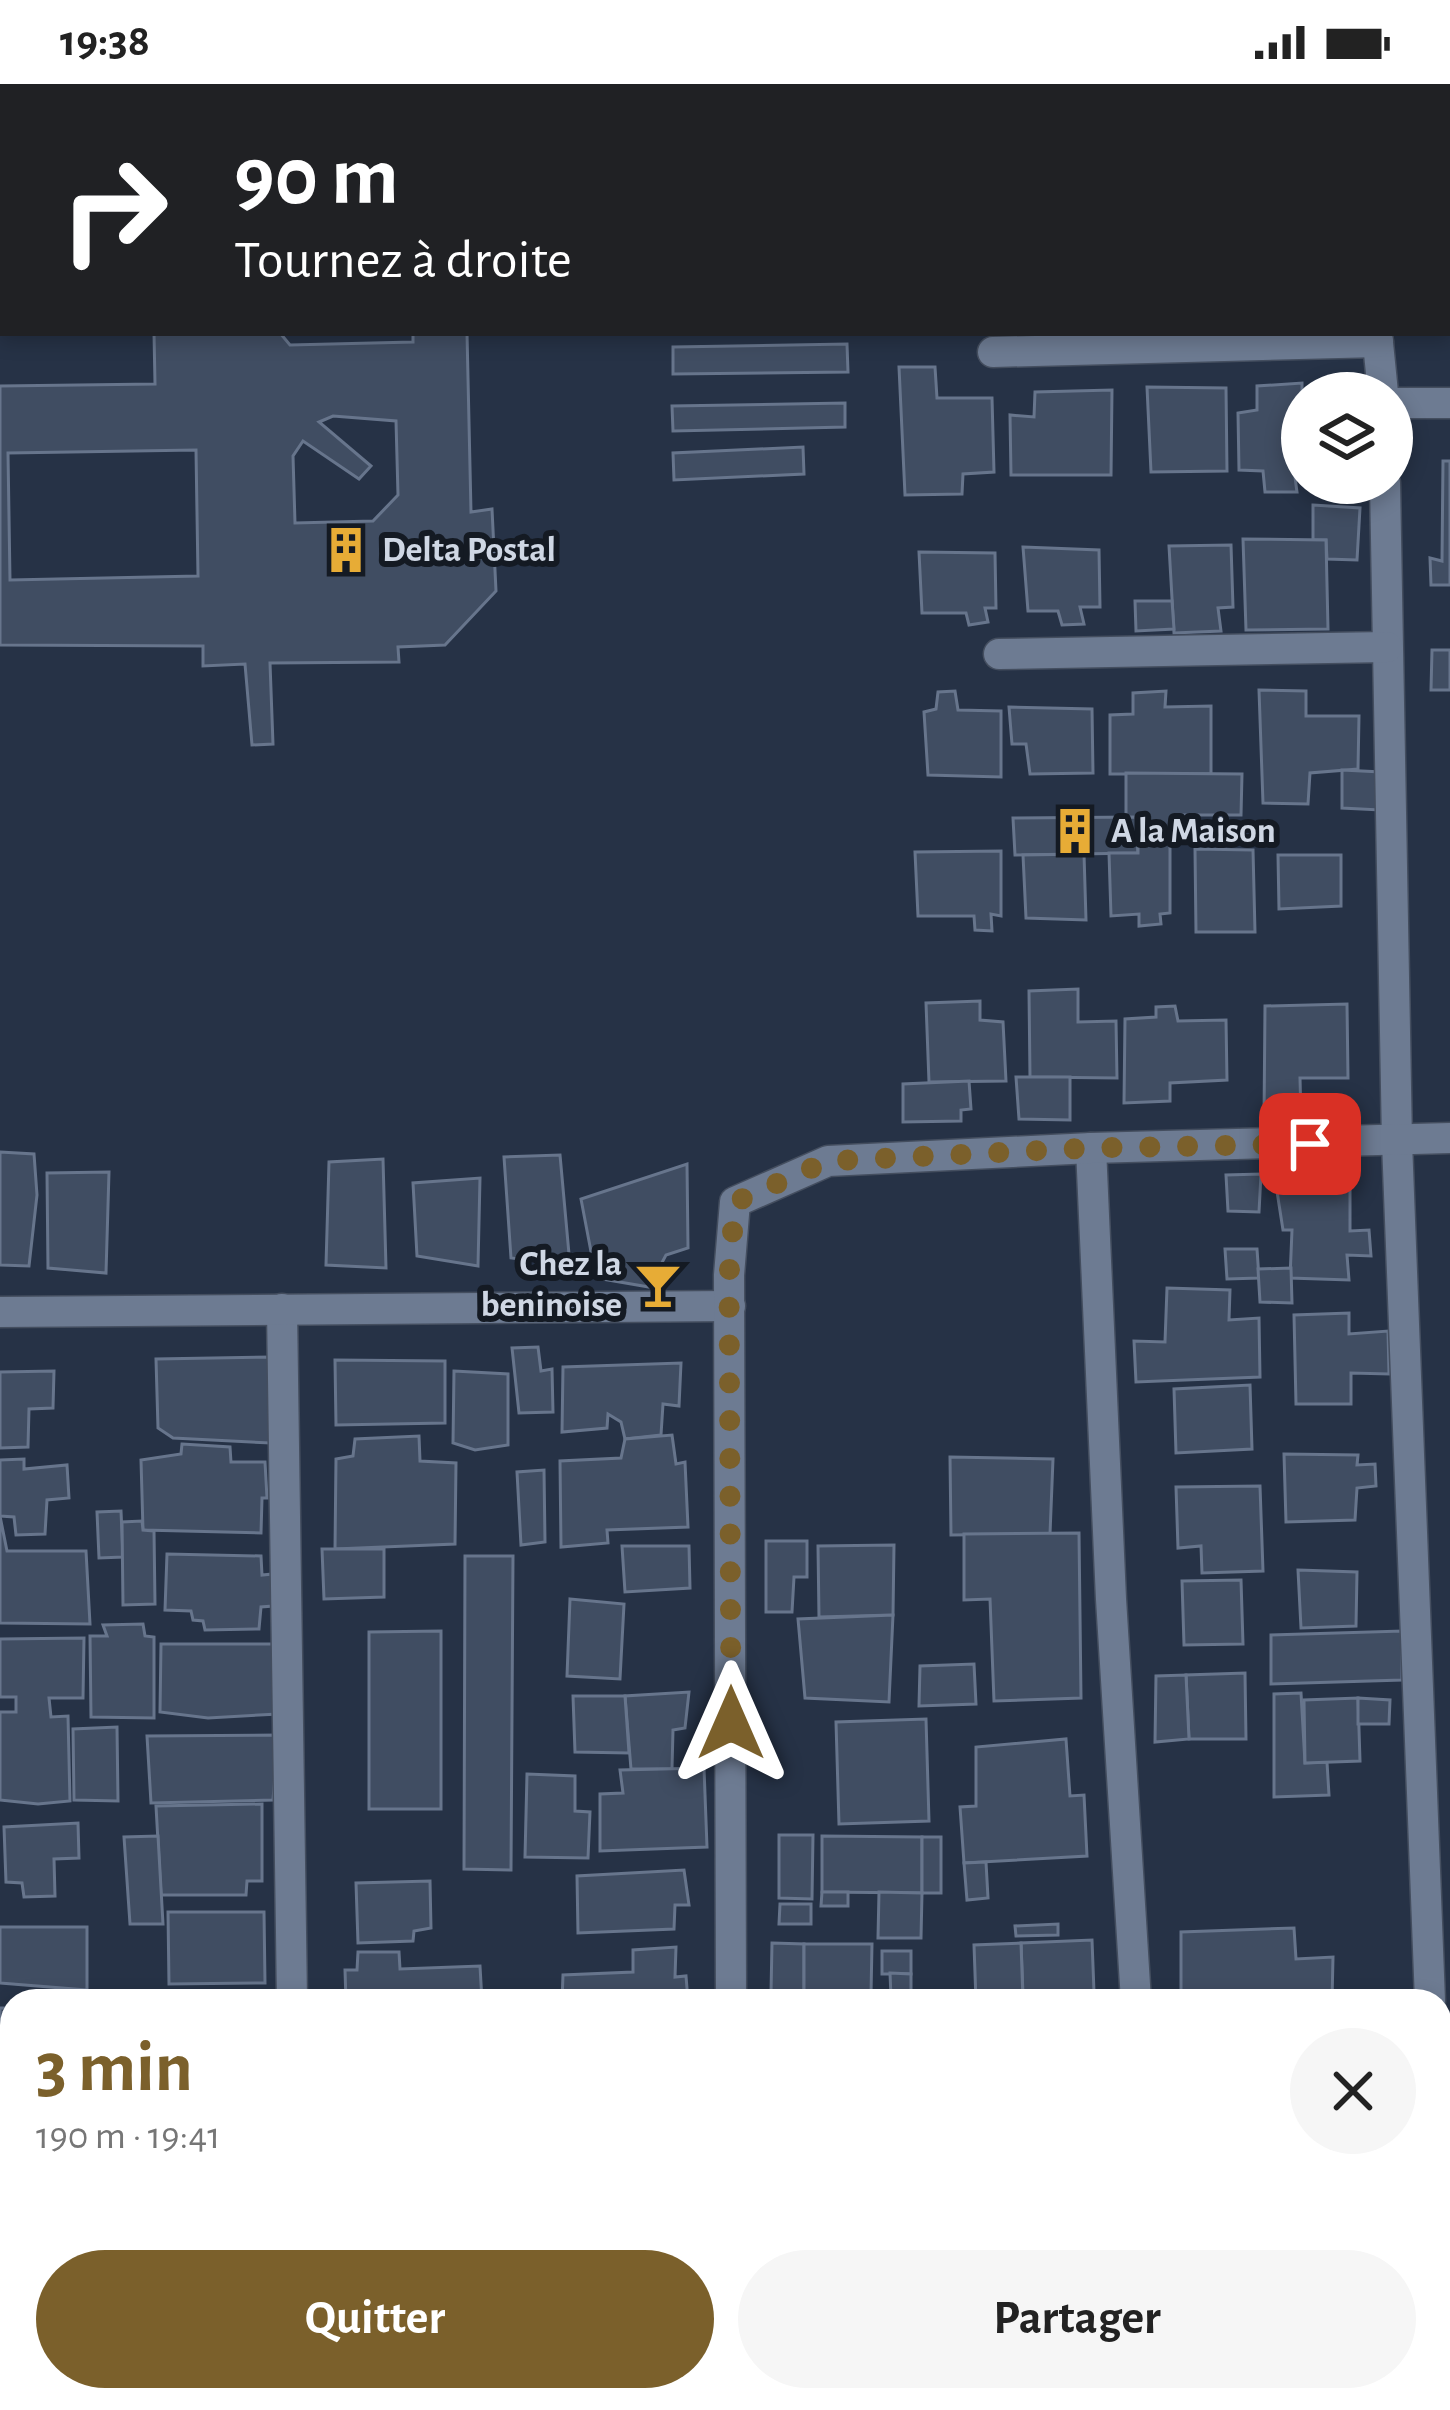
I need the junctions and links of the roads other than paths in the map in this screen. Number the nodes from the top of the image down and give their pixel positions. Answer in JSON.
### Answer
{"nodes":[{"id":1,"x":1378,"y":338,"type":"edge"},
{"id":2,"x":993,"y":352,"type":"dead end"},
{"id":3,"x":1381,"y":372,"type":"edge"},
{"id":4,"x":1413,"y":403,"type":"edge"},
{"id":5,"x":1450,"y":403,"type":"edge"},
{"id":6,"x":1385,"y":504,"type":"edge"},
{"id":7,"x":1388,"y":647,"type":"junction"},
{"id":8,"x":999,"y":654,"type":"dead end"},
{"id":9,"x":1450,"y":1138,"type":"edge"},
{"id":10,"x":1397,"y":1142,"type":"junction"},
{"id":11,"x":1091,"y":1148,"type":"junction"},
{"id":12,"x":730,"y":1306,"type":"junction"},
{"id":13,"x":282,"y":1309,"type":"junction"},
{"id":14,"x":0,"y":1312,"type":"edge"},
{"id":15,"x":292,"y":1989,"type":"edge"},
{"id":16,"x":731,"y":1989,"type":"edge"},
{"id":17,"x":1135,"y":1989,"type":"edge"},
{"id":18,"x":1430,"y":1989,"type":"edge"}],
"edges":[{"from":1,"to":2,"type":"street"},
{"from":1,"to":3,"type":"street"},
{"from":4,"to":5,"type":"street"},
{"from":6,"to":7,"type":"street"},
{"from":7,"to":8,"type":"street"},
{"from":7,"to":10,"type":"street"},
{"from":9,"to":10,"type":"street"},
{"from":10,"to":11,"type":"street"},
{"from":10,"to":18,"type":"street"},
{"from":11,"to":12,"type":"street"},
{"from":11,"to":17,"type":"street"},
{"from":12,"to":13,"type":"street"},
{"from":12,"to":16,"type":"street"},
{"from":13,"to":14,"type":"street"},
{"from":13,"to":15,"type":"street"}]}
